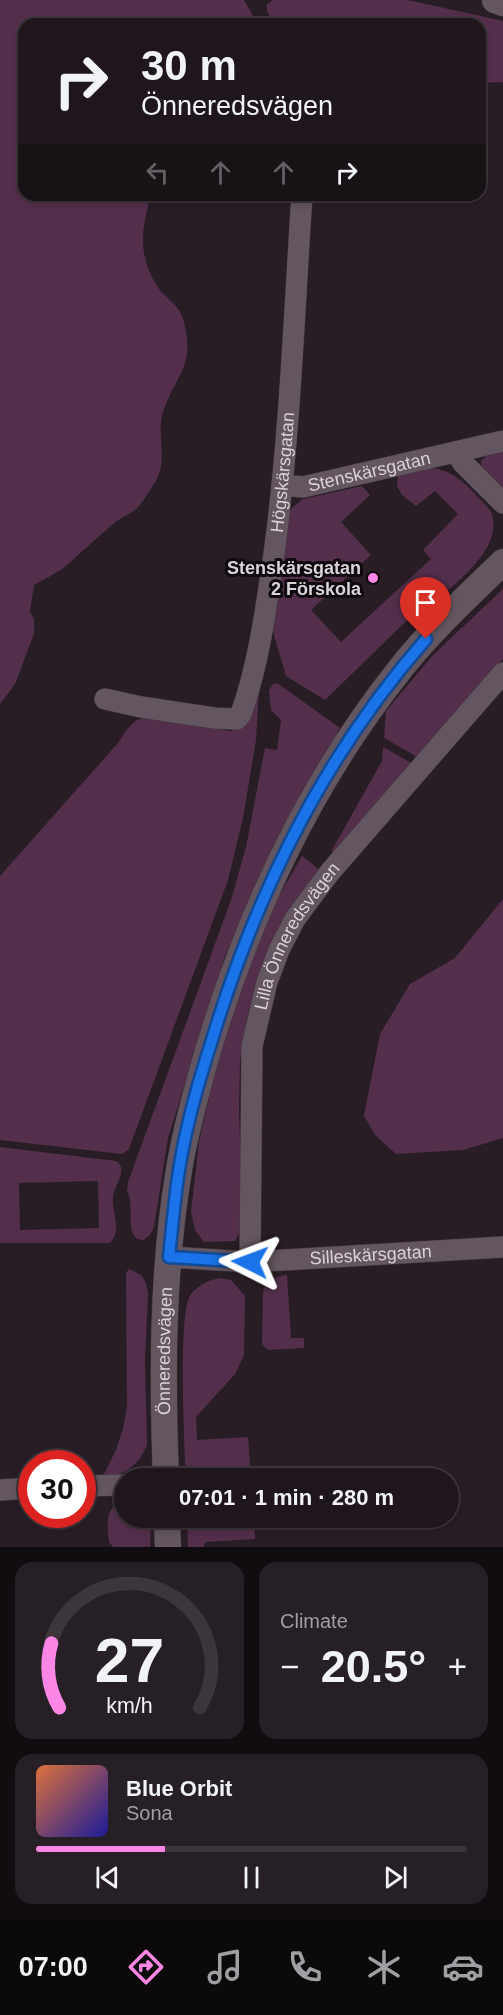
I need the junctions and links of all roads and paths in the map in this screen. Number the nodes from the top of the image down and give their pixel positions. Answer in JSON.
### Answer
{"nodes":[{"id":1,"x":495,"y":0,"type":"edge"},
{"id":2,"x":503,"y":3,"type":"edge"},
{"id":3,"x":302,"y":201,"type":"edge"},
{"id":4,"x":503,"y":441,"type":"edge"},
{"id":5,"x":456,"y":452,"type":"junction"},
{"id":6,"x":283,"y":485,"type":"junction"},
{"id":7,"x":503,"y":503,"type":"edge"},
{"id":8,"x":503,"y":562,"type":"edge"},
{"id":9,"x":503,"y":673,"type":"edge"},
{"id":10,"x":105,"y":699,"type":"dead end"},
{"id":11,"x":503,"y":1247,"type":"edge"},
{"id":12,"x":169,"y":1257,"type":"junction"},
{"id":13,"x":250,"y":1262,"type":"junction"},
{"id":14,"x":166,"y":1468,"type":"edge"},
{"id":15,"x":114,"y":1485,"type":"edge"},
{"id":16,"x":96,"y":1486,"type":"edge"},
{"id":17,"x":18,"y":1489,"type":"edge"},
{"id":18,"x":0,"y":1490,"type":"edge"},
{"id":19,"x":167,"y":1528,"type":"edge"},
{"id":20,"x":168,"y":1547,"type":"edge"}],
"edges":[{"from":1,"to":2,"type":"street"},
{"from":3,"to":6,"type":"street","name":"Högskärsgatan"},
{"from":4,"to":5,"type":"street","name":"Stenskärsgatan"},
{"from":5,"to":6,"type":"street","name":"Stenskärsgatan"},
{"from":5,"to":7,"type":"street","name":"Stenskärsgatan"},
{"from":6,"to":10,"type":"street","name":"Högskärsgatan"},
{"from":8,"to":12,"type":"street","name":"Önneredsvägen"},
{"from":9,"to":13,"type":"street","name":"Lilla Önneredsvägen"},
{"from":11,"to":13,"type":"street","name":"Silleskärsgatan"},
{"from":12,"to":13,"type":"street","name":"Silleskärsgatan"},
{"from":12,"to":14,"type":"street","name":"Önneredsvägen"},
{"from":15,"to":16,"type":"street"},
{"from":17,"to":18,"type":"street"},
{"from":19,"to":20,"type":"street"}]}
